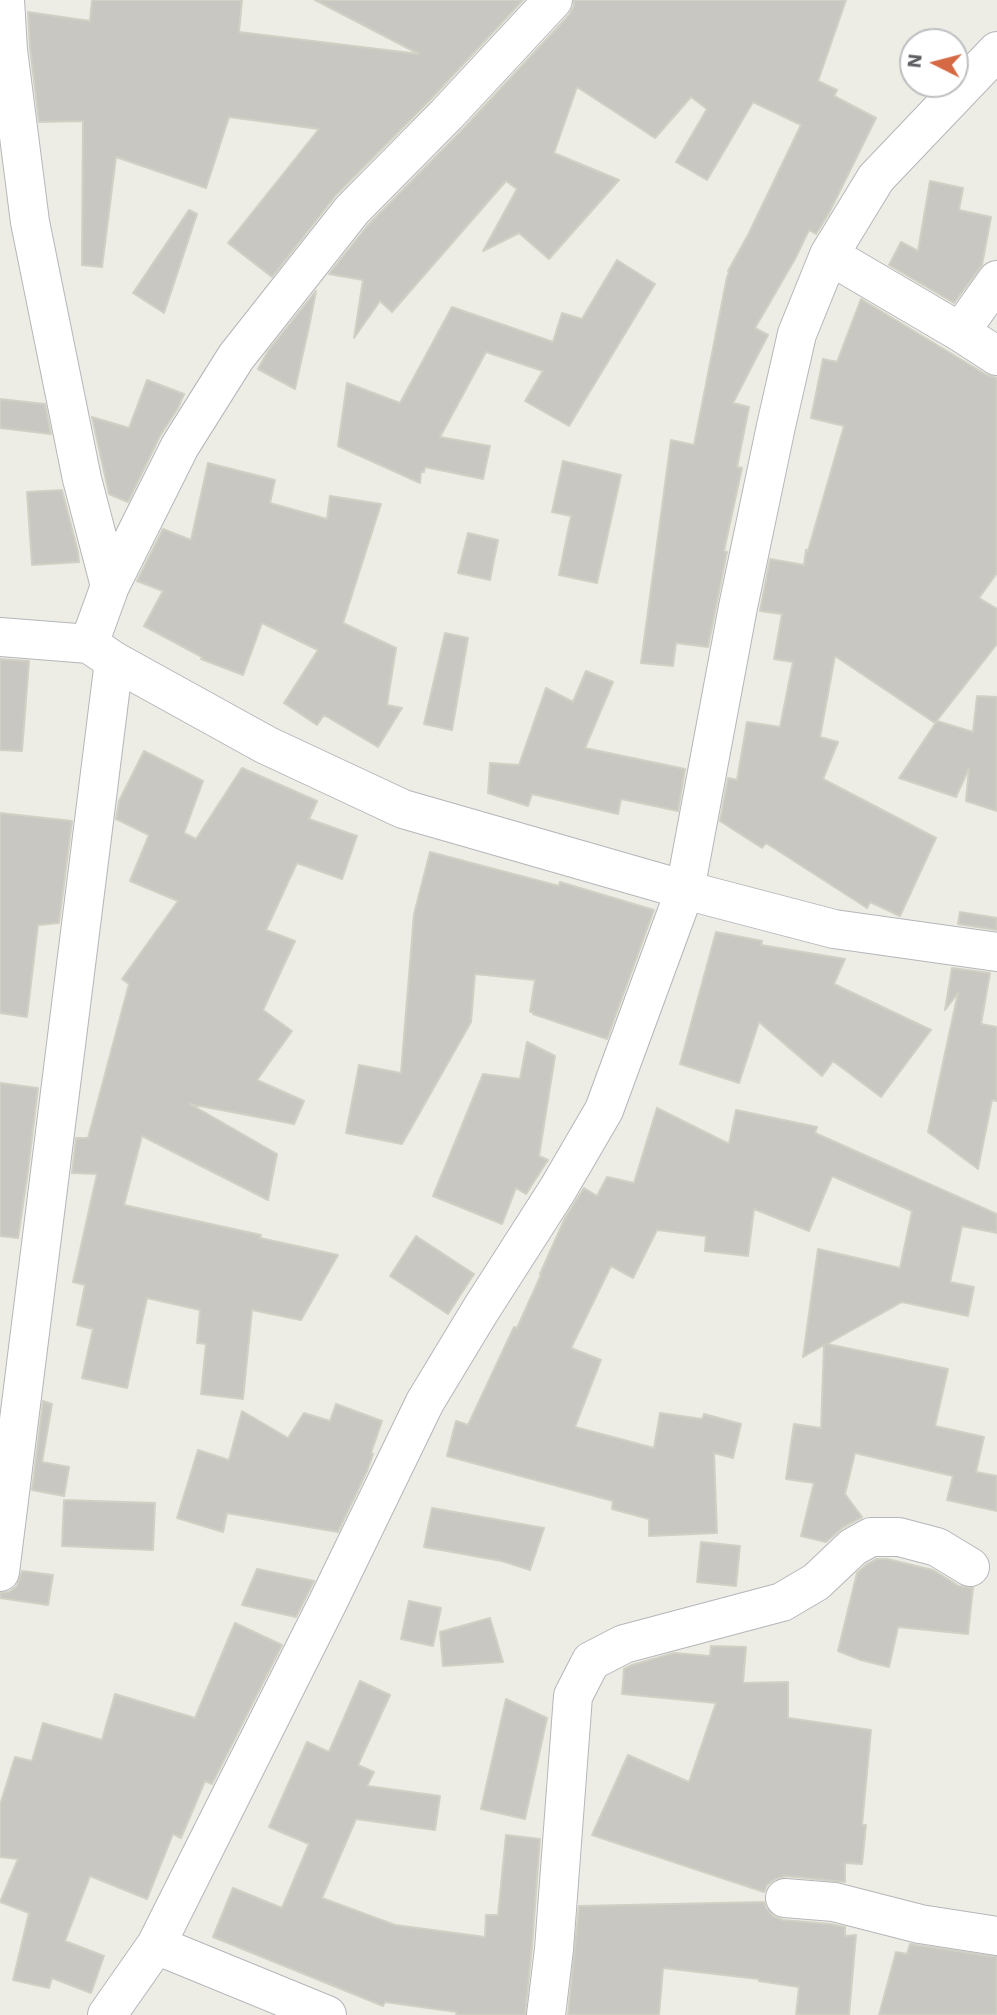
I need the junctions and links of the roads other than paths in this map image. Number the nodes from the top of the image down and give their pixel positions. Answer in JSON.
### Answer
{"nodes":[{"id":1,"x":5,"y":0,"type":"edge"},
{"id":2,"x":553,"y":0,"type":"edge"},
{"id":3,"x":997,"y":51,"type":"edge"},
{"id":4,"x":829,"y":255,"type":"junction"},
{"id":5,"x":997,"y":280,"type":"edge"},
{"id":6,"x":960,"y":332,"type":"junction"},
{"id":7,"x":997,"y":356,"type":"edge"},
{"id":8,"x":110,"y":586,"type":"junction"},
{"id":9,"x":0,"y":637,"type":"edge"},
{"id":10,"x":101,"y":652,"type":"junction"},
{"id":11,"x":685,"y":890,"type":"junction"},
{"id":12,"x":997,"y":952,"type":"edge"},
{"id":13,"x":970,"y":1567,"type":"dead end"},
{"id":14,"x":0,"y":1572,"type":"edge"},
{"id":15,"x":785,"y":1898,"type":"dead end"},
{"id":16,"x":997,"y":1936,"type":"edge"},
{"id":17,"x":156,"y":1945,"type":"junction"},
{"id":18,"x":107,"y":2015,"type":"edge"},
{"id":19,"x":327,"y":2015,"type":"edge"},
{"id":20,"x":547,"y":2015,"type":"edge"}],
"edges":[{"from":1,"to":8,"type":"street"},
{"from":2,"to":8,"type":"street"},
{"from":3,"to":4,"type":"street"},
{"from":4,"to":6,"type":"street"},
{"from":4,"to":11,"type":"street"},
{"from":5,"to":6,"type":"street"},
{"from":6,"to":7,"type":"street"},
{"from":8,"to":10,"type":"street"},
{"from":9,"to":10,"type":"street"},
{"from":10,"to":11,"type":"street"},
{"from":10,"to":14,"type":"street"},
{"from":11,"to":12,"type":"street"},
{"from":11,"to":17,"type":"street"},
{"from":13,"to":20,"type":"street"},
{"from":15,"to":16,"type":"street"},
{"from":17,"to":18,"type":"street"},
{"from":17,"to":19,"type":"street"}]}
